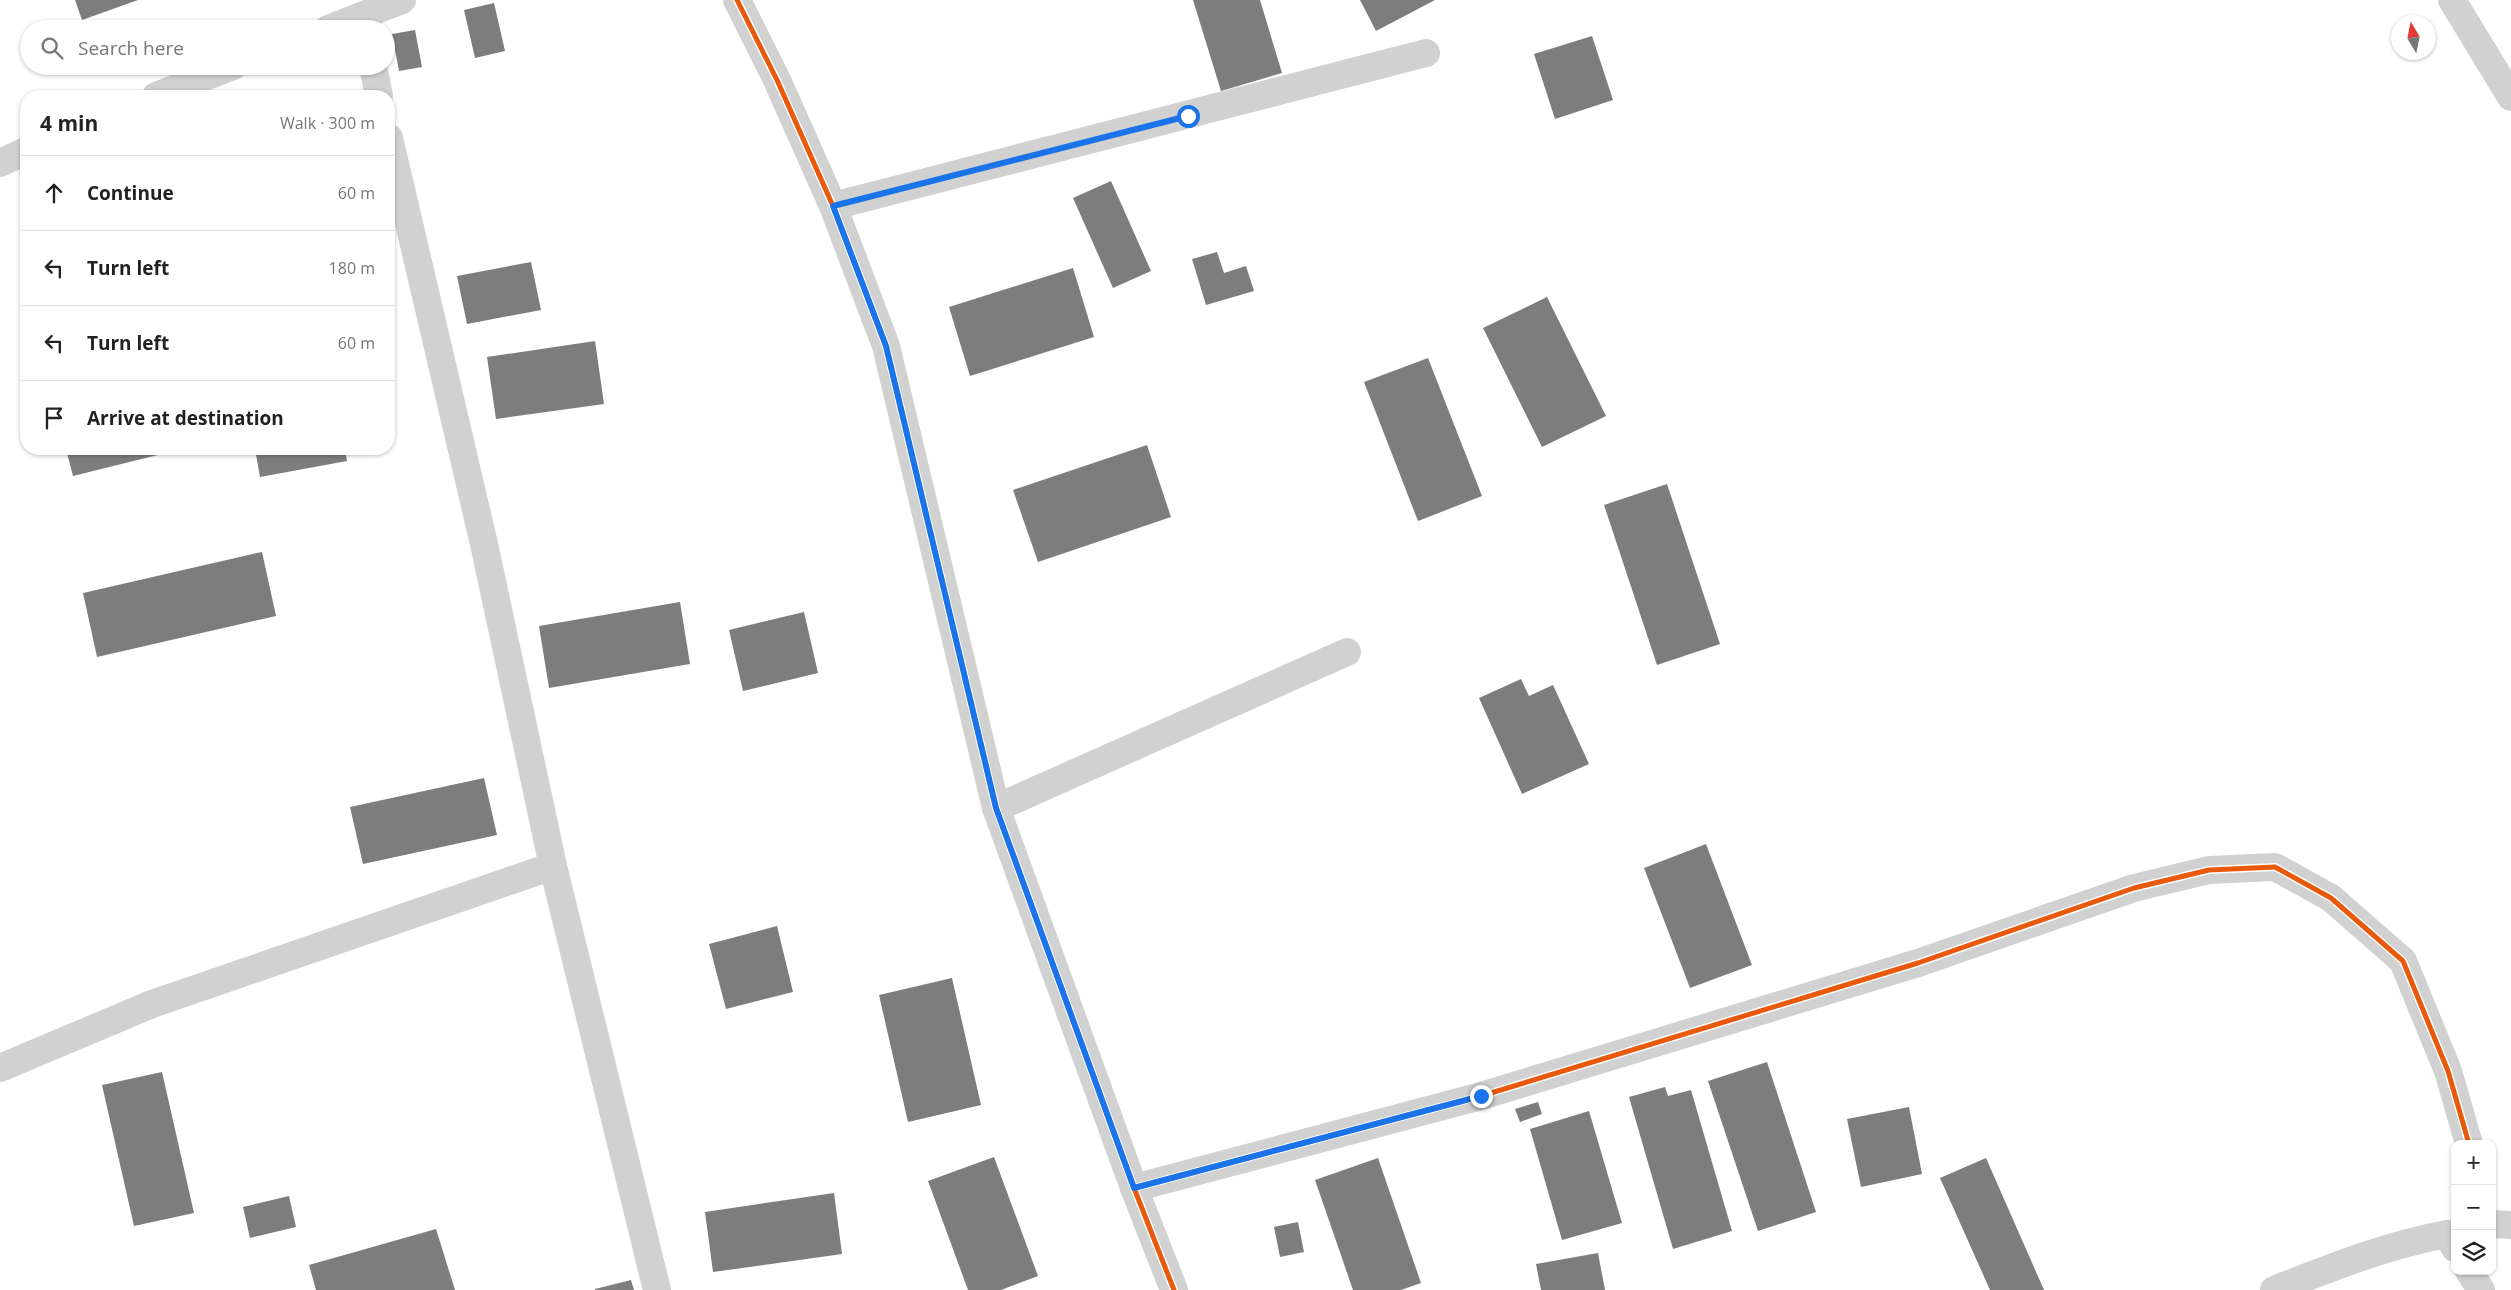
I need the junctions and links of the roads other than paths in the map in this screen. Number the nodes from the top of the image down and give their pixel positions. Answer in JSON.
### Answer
{"nodes":[{"id":1,"x":402,"y":0,"type":"edge"},
{"id":2,"x":738,"y":0,"type":"edge"},
{"id":3,"x":2452,"y":0,"type":"edge"},
{"id":4,"x":367,"y":20,"type":"edge"},
{"id":5,"x":1426,"y":53,"type":"dead end"},
{"id":6,"x":210,"y":75,"type":"edge"},
{"id":7,"x":374,"y":75,"type":"edge"},
{"id":8,"x":171,"y":90,"type":"edge"},
{"id":9,"x":378,"y":90,"type":"edge"},
{"id":10,"x":2511,"y":97,"type":"edge"},
{"id":11,"x":20,"y":154,"type":"edge"},
{"id":12,"x":0,"y":163,"type":"edge"},
{"id":13,"x":395,"y":164,"type":"edge"},
{"id":14,"x":833,"y":206,"type":"junction"},
{"id":15,"x":1347,"y":652,"type":"dead end"},
{"id":16,"x":996,"y":808,"type":"junction"},
{"id":17,"x":553,"y":866,"type":"junction"},
{"id":18,"x":0,"y":1068,"type":"edge"},
{"id":19,"x":2468,"y":1140,"type":"edge"},
{"id":20,"x":1134,"y":1188,"type":"junction"},
{"id":21,"x":2496,"y":1224,"type":"edge"},
{"id":22,"x":2511,"y":1225,"type":"edge"},
{"id":23,"x":2451,"y":1238,"type":"edge"},
{"id":24,"x":2472,"y":1275,"type":"edge"},
{"id":25,"x":657,"y":1290,"type":"edge"},
{"id":26,"x":1174,"y":1290,"type":"edge"},
{"id":27,"x":2274,"y":1290,"type":"edge"},
{"id":28,"x":2481,"y":1290,"type":"edge"}],
"edges":[{"from":1,"to":4,"type":"street"},
{"from":2,"to":14,"type":"street"},
{"from":3,"to":10,"type":"street"},
{"from":5,"to":14,"type":"street"},
{"from":6,"to":8,"type":"street"},
{"from":7,"to":9,"type":"street"},
{"from":11,"to":12,"type":"street"},
{"from":13,"to":17,"type":"street"},
{"from":14,"to":16,"type":"street"},
{"from":15,"to":16,"type":"street"},
{"from":16,"to":20,"type":"street"},
{"from":17,"to":18,"type":"street"},
{"from":17,"to":25,"type":"street"},
{"from":19,"to":20,"type":"street"},
{"from":20,"to":26,"type":"street"},
{"from":21,"to":22,"type":"street"},
{"from":23,"to":27,"type":"street"},
{"from":24,"to":28,"type":"street"}]}
